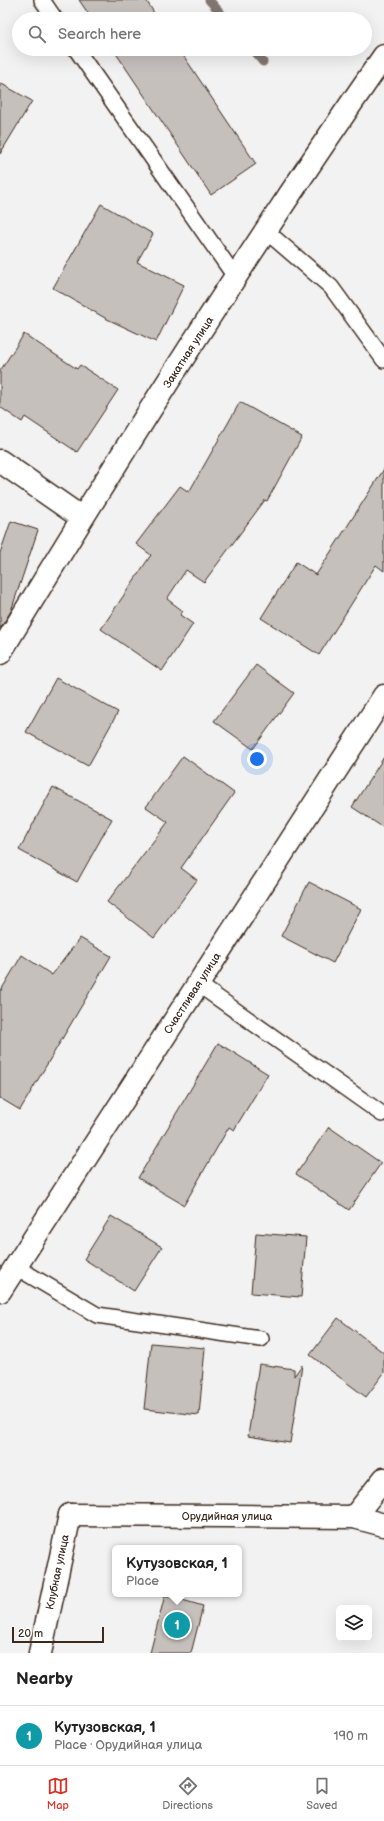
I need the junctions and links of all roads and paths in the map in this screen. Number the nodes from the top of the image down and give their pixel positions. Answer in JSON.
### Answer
{"nodes":[{"id":1,"x":42,"y":0,"type":"edge"},
{"id":2,"x":50,"y":12,"type":"edge"},
{"id":3,"x":81,"y":56,"type":"edge"},
{"id":4,"x":384,"y":56,"type":"edge"},
{"id":5,"x":266,"y":231,"type":"junction"},
{"id":6,"x":236,"y":278,"type":"junction"},
{"id":7,"x":384,"y":360,"type":"edge"},
{"id":8,"x":0,"y":460,"type":"edge"},
{"id":9,"x":82,"y":518,"type":"junction"},
{"id":10,"x":0,"y":654,"type":"edge"},
{"id":11,"x":384,"y":696,"type":"edge"},
{"id":12,"x":198,"y":984,"type":"junction"},
{"id":13,"x":382,"y":1114,"type":"dead end"},
{"id":14,"x":16,"y":1267,"type":"junction"},
{"id":15,"x":0,"y":1291,"type":"edge"},
{"id":16,"x":261,"y":1339,"type":"dead end"},
{"id":17,"x":384,"y":1479,"type":"edge"},
{"id":18,"x":70,"y":1515,"type":"joint"},
{"id":19,"x":354,"y":1517,"type":"junction"},
{"id":20,"x":384,"y":1525,"type":"edge"},
{"id":21,"x":40,"y":1653,"type":"edge"}],
"edges":[{"from":1,"to":2,"type":"lane"},
{"from":3,"to":6,"type":"lane"},
{"from":4,"to":5,"type":"street","name":"Закатная улица"},
{"from":5,"to":6,"type":"street","name":"Закатная улица"},
{"from":5,"to":7,"type":"lane"},
{"from":6,"to":9,"type":"street","name":"Закатная улица"},
{"from":8,"to":9,"type":"street"},
{"from":9,"to":10,"type":"street","name":"Закатная улица"},
{"from":11,"to":12,"type":"street","name":"Счастливая улица"},
{"from":12,"to":13,"type":"lane"},
{"from":12,"to":14,"type":"street","name":"Счастливая улица"},
{"from":14,"to":15,"type":"street","name":"Счастливая улица"},
{"from":14,"to":16,"type":"lane"},
{"from":17,"to":19,"type":"street"},
{"from":18,"to":19,"type":"street","name":"Орудийная улица"},
{"from":18,"to":21,"type":"street","name":"Клубная улица"},
{"from":19,"to":20,"type":"street","name":"Орудийная улица"}]}
